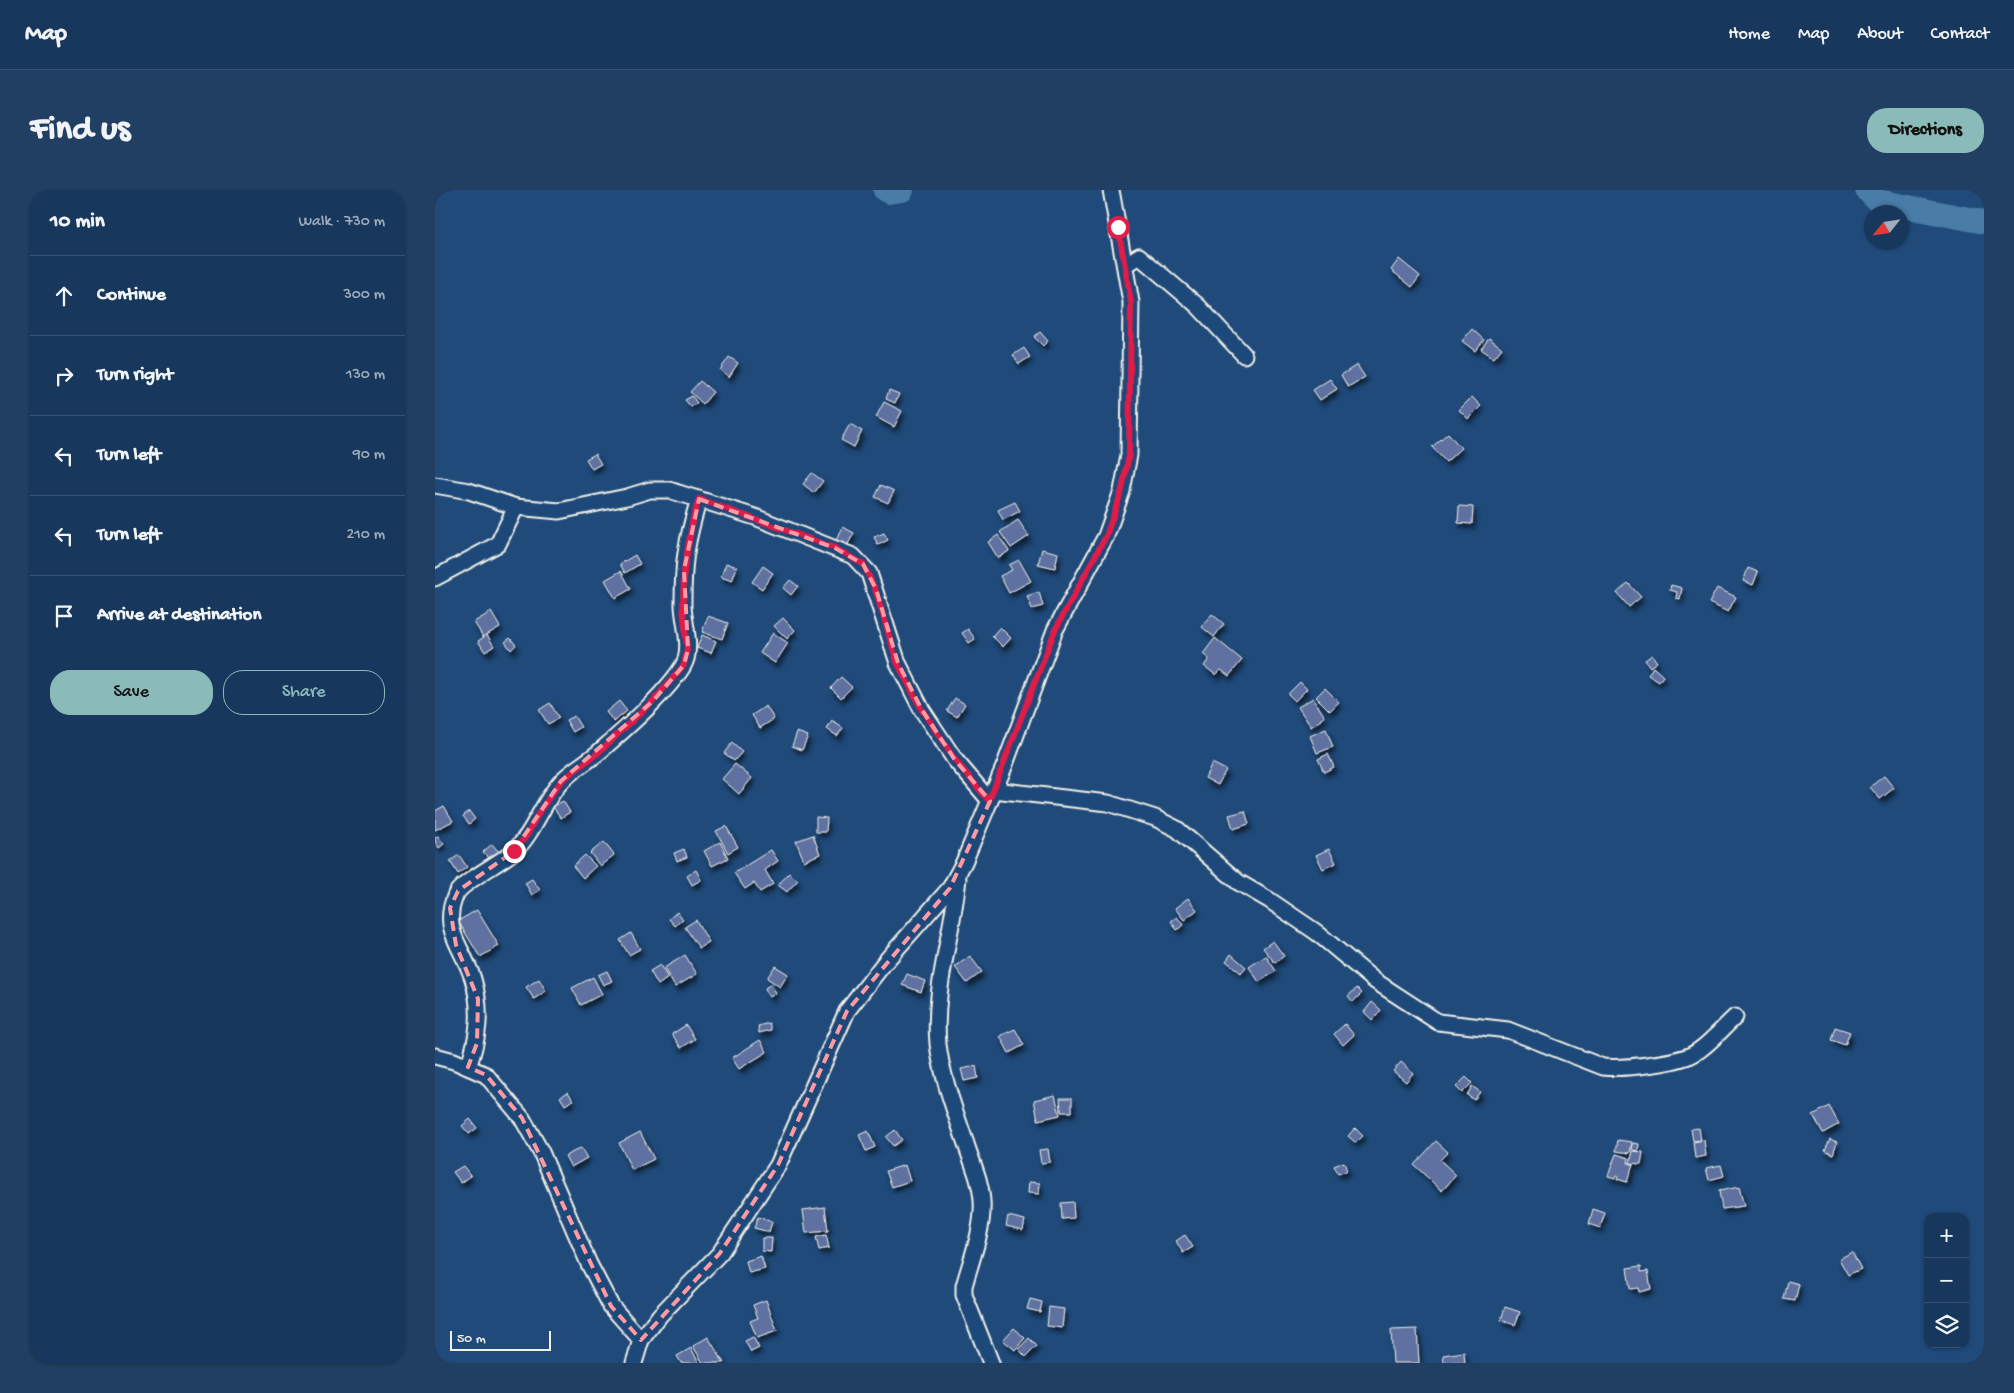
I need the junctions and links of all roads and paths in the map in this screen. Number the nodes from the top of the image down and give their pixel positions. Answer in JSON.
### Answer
{"nodes":[{"id":1,"x":1111,"y":190,"type":"edge"},
{"id":2,"x":1125,"y":265,"type":"junction"},
{"id":3,"x":1244,"y":355,"type":"dead end"},
{"id":4,"x":435,"y":485,"type":"edge"},
{"id":5,"x":699,"y":499,"type":"junction"},
{"id":6,"x":516,"y":508,"type":"junction"},
{"id":7,"x":435,"y":578,"type":"edge"},
{"id":8,"x":992,"y":796,"type":"junction"},
{"id":9,"x":958,"y":874,"type":"junction"},
{"id":10,"x":1735,"y":1017,"type":"dead end"},
{"id":11,"x":435,"y":1056,"type":"edge"},
{"id":12,"x":468,"y":1067,"type":"junction"},
{"id":13,"x":641,"y":1340,"type":"junction"},
{"id":14,"x":634,"y":1363,"type":"edge"},
{"id":15,"x":991,"y":1363,"type":"edge"}],
"edges":[{"from":1,"to":2,"type":"street"},
{"from":2,"to":3,"type":"street"},
{"from":2,"to":8,"type":"street"},
{"from":4,"to":6,"type":"street"},
{"from":5,"to":6,"type":"street"},
{"from":5,"to":8,"type":"street"},
{"from":5,"to":12,"type":"street"},
{"from":6,"to":7,"type":"street"},
{"from":8,"to":9,"type":"street"},
{"from":8,"to":10,"type":"street"},
{"from":9,"to":13,"type":"street"},
{"from":9,"to":15,"type":"street"},
{"from":11,"to":12,"type":"street"},
{"from":12,"to":13,"type":"street"},
{"from":13,"to":14,"type":"street"}]}
